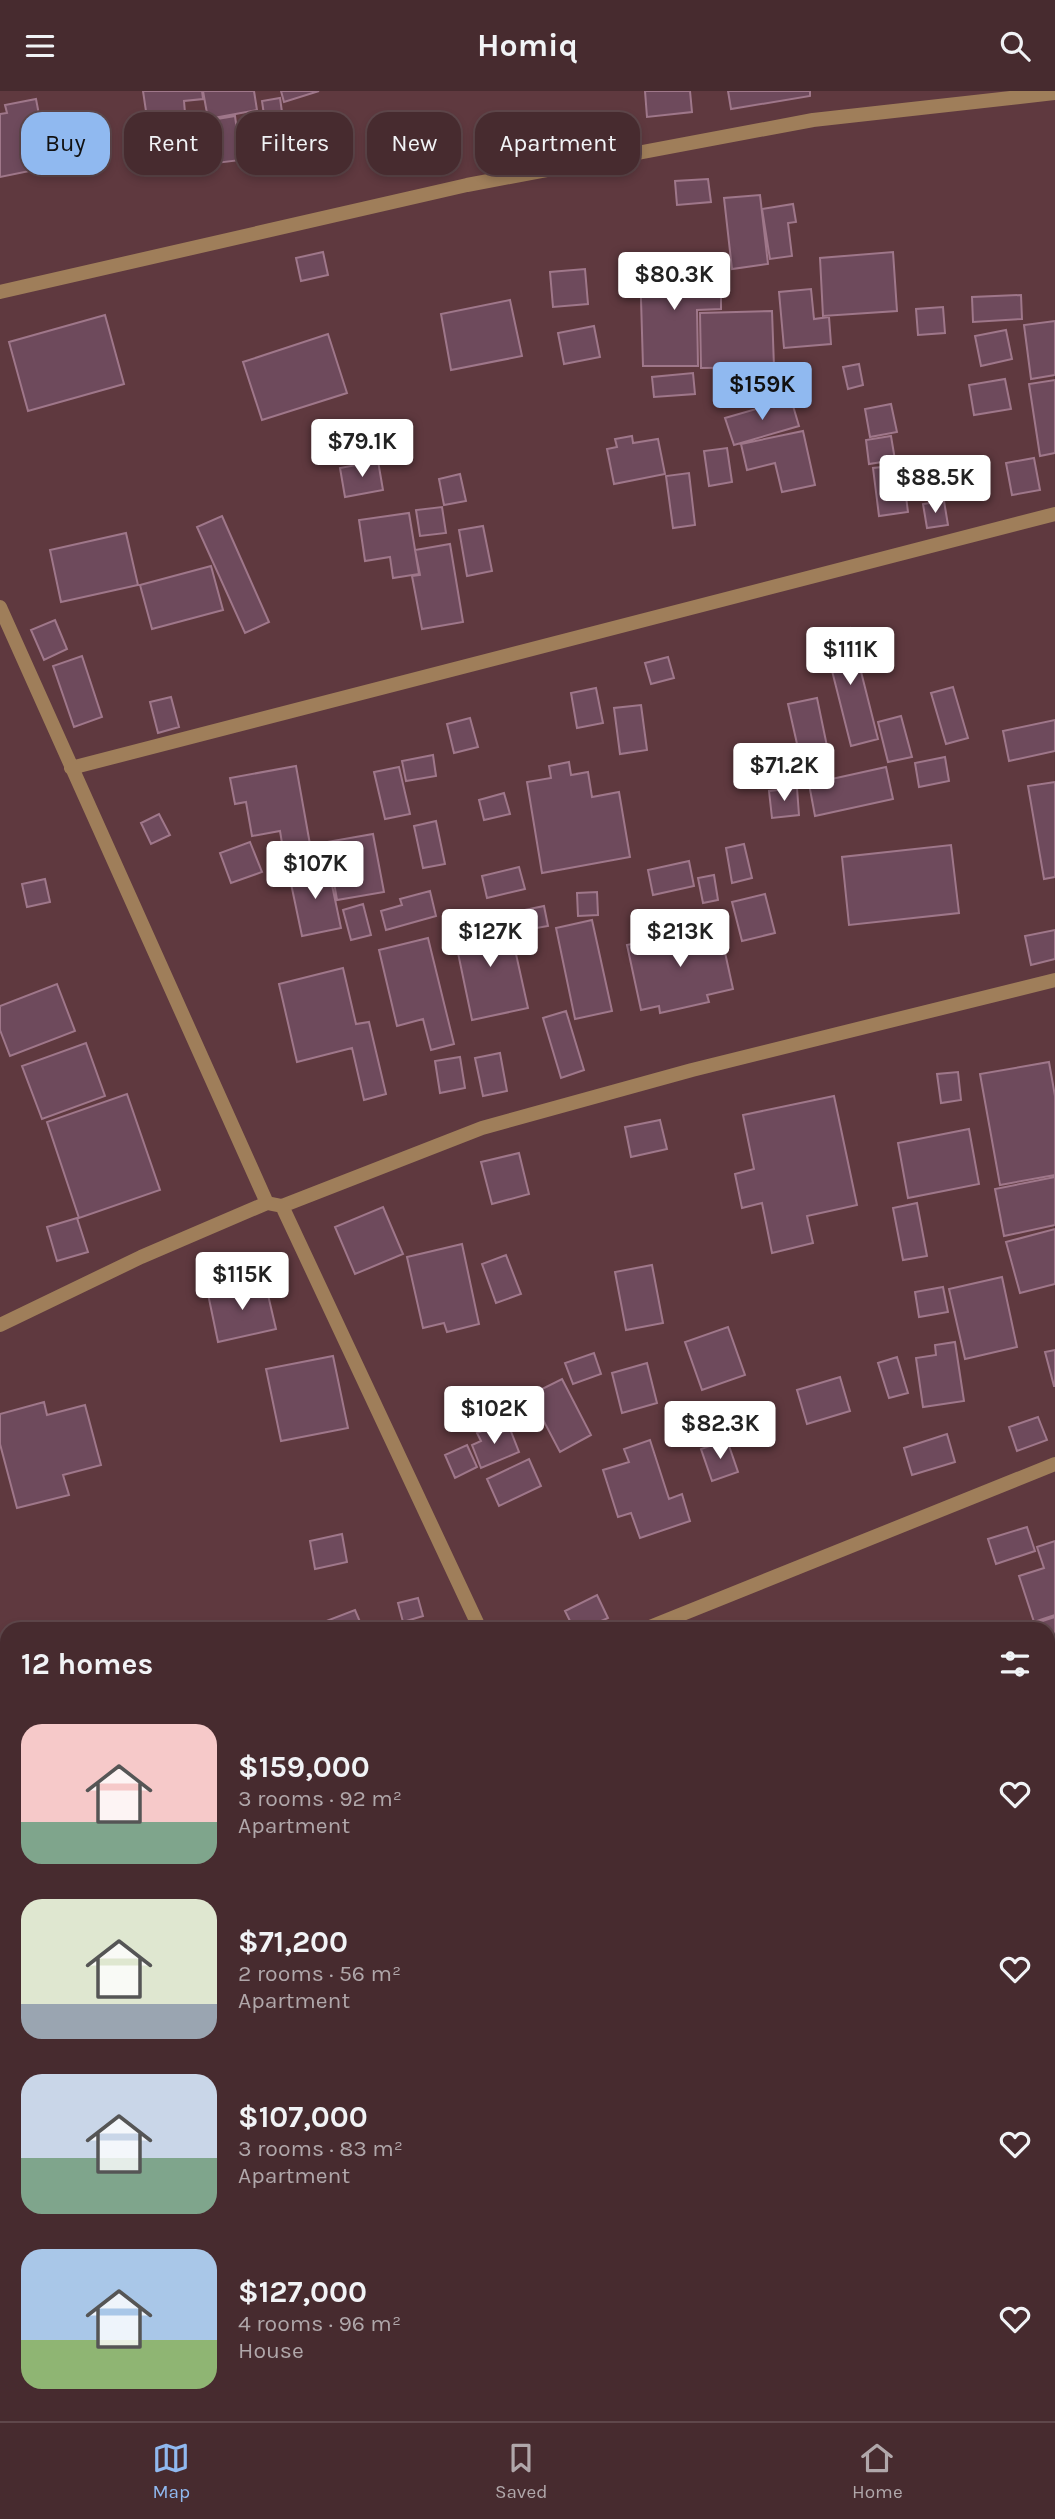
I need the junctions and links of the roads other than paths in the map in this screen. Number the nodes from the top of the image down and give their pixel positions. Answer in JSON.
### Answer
{"nodes":[{"id":1,"x":1055,"y":93,"type":"edge"},
{"id":2,"x":0,"y":292,"type":"edge"},
{"id":3,"x":1055,"y":514,"type":"edge"},
{"id":4,"x":0,"y":607,"type":"edge"},
{"id":5,"x":71,"y":768,"type":"junction"},
{"id":6,"x":1055,"y":980,"type":"edge"},
{"id":7,"x":267,"y":1203,"type":"junction"},
{"id":8,"x":282,"y":1206,"type":"junction"},
{"id":9,"x":0,"y":1325,"type":"edge"},
{"id":10,"x":1055,"y":1464,"type":"edge"},
{"id":11,"x":477,"y":1622,"type":"edge"},
{"id":12,"x":662,"y":1622,"type":"edge"}],
"edges":[{"from":1,"to":2,"type":"street"},
{"from":3,"to":5,"type":"street"},
{"from":4,"to":5,"type":"street"},
{"from":5,"to":7,"type":"street"},
{"from":6,"to":8,"type":"street"},
{"from":7,"to":8,"type":"street"},
{"from":7,"to":9,"type":"street"},
{"from":8,"to":11,"type":"street"},
{"from":10,"to":12,"type":"street"}]}
